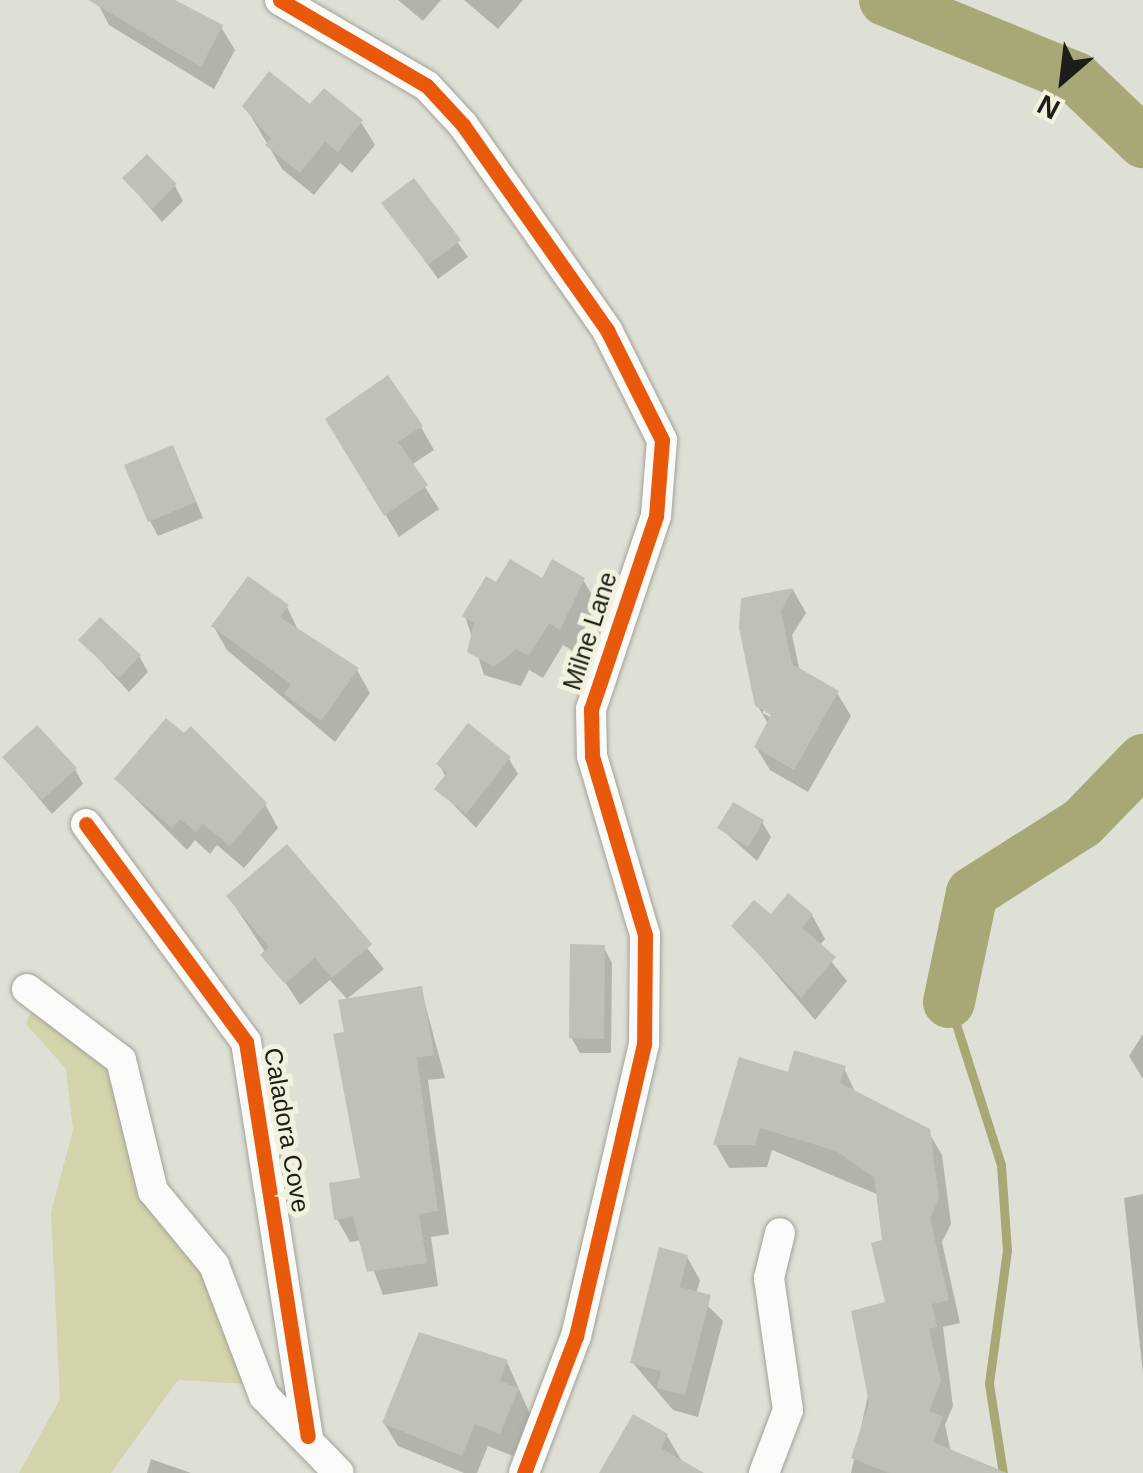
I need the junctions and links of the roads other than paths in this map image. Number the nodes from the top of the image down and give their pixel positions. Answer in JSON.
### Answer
{"nodes":[{"id":1,"x":280,"y":0,"type":"edge"},
{"id":2,"x":86,"y":824,"type":"dead end"},
{"id":3,"x":27,"y":989,"type":"dead end"},
{"id":4,"x":780,"y":1234,"type":"dead end"},
{"id":5,"x":308,"y":1436,"type":"junction"},
{"id":6,"x":340,"y":1473,"type":"edge"},
{"id":7,"x":524,"y":1473,"type":"edge"},
{"id":8,"x":764,"y":1473,"type":"edge"}],
"edges":[{"from":1,"to":7,"type":"street","name":"Milne Lane"},
{"from":2,"to":5,"type":"street","name":"Caladora Cove"},
{"from":3,"to":5,"type":"street"},
{"from":4,"to":8,"type":"street"},
{"from":5,"to":6,"type":"street"}]}
